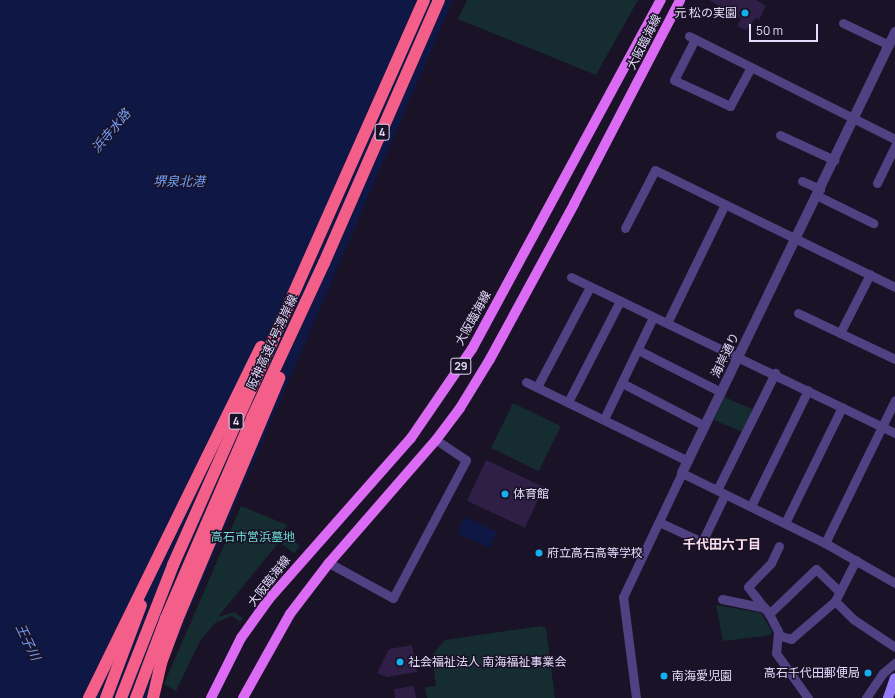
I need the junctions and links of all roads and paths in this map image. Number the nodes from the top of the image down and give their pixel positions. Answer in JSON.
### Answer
{"nodes":[{"id":1,"x":424,"y":0,"type":"edge"},
{"id":2,"x":439,"y":0,"type":"edge"},
{"id":3,"x":681,"y":0,"type":"edge"},
{"id":4,"x":659,"y":3,"type":"edge"},
{"id":5,"x":843,"y":23,"type":"dead end"},
{"id":6,"x":895,"y":32,"type":"edge"},
{"id":7,"x":889,"y":45,"type":"junction"},
{"id":8,"x":751,"y":67,"type":"junction"},
{"id":9,"x":854,"y":119,"type":"junction"},
{"id":10,"x":780,"y":135,"type":"dead end"},
{"id":11,"x":895,"y":139,"type":"edge"},
{"id":12,"x":359,"y":146,"type":"junction"},
{"id":13,"x":895,"y":146,"type":"edge"},
{"id":14,"x":834,"y":160,"type":"junction"},
{"id":15,"x":802,"y":180,"type":"dead end"},
{"id":16,"x":877,"y":183,"type":"dead end"},
{"id":17,"x":818,"y":192,"type":"junction"},
{"id":18,"x":725,"y":204,"type":"junction"},
{"id":19,"x":873,"y":223,"type":"dead end"},
{"id":20,"x":625,"y":228,"type":"dead end"},
{"id":21,"x":796,"y":237,"type":"junction"},
{"id":22,"x":324,"y":263,"type":"junction"},
{"id":23,"x":870,"y":274,"type":"junction"},
{"id":24,"x":571,"y":277,"type":"dead end"},
{"id":25,"x":590,"y":287,"type":"junction"},
{"id":26,"x":895,"y":287,"type":"edge"},
{"id":27,"x":620,"y":301,"type":"junction"},
{"id":28,"x":798,"y":313,"type":"dead end"},
{"id":29,"x":653,"y":317,"type":"junction"},
{"id":30,"x":667,"y":323,"type":"junction"},
{"id":31,"x":840,"y":333,"type":"junction"},
{"id":32,"x":638,"y":350,"type":"junction"},
{"id":33,"x":738,"y":357,"type":"junction"},
{"id":34,"x":895,"y":359,"type":"edge"},
{"id":35,"x":775,"y":374,"type":"junction"},
{"id":36,"x":526,"y":382,"type":"dead end"},
{"id":37,"x":622,"y":383,"type":"junction"},
{"id":38,"x":537,"y":388,"type":"junction"},
{"id":39,"x":808,"y":390,"type":"junction"},
{"id":40,"x":721,"y":392,"type":"junction"},
{"id":41,"x":895,"y":400,"type":"edge"},
{"id":42,"x":568,"y":402,"type":"junction"},
{"id":43,"x":842,"y":406,"type":"junction"},
{"id":44,"x":604,"y":419,"type":"junction"},
{"id":45,"x":705,"y":426,"type":"junction"},
{"id":46,"x":882,"y":427,"type":"junction"},
{"id":47,"x":895,"y":432,"type":"edge"},
{"id":48,"x":436,"y":440,"type":"junction"},
{"id":49,"x":688,"y":461,"type":"junction"},
{"id":50,"x":682,"y":473,"type":"junction"},
{"id":51,"x":721,"y":492,"type":"junction"},
{"id":52,"x":187,"y":498,"type":"junction"},
{"id":53,"x":751,"y":506,"type":"junction"},
{"id":54,"x":659,"y":522,"type":"junction"},
{"id":55,"x":785,"y":523,"type":"junction"},
{"id":56,"x":825,"y":542,"type":"junction"},
{"id":57,"x":779,"y":546,"type":"dead end"},
{"id":58,"x":856,"y":560,"type":"junction"},
{"id":59,"x":329,"y":563,"type":"junction"},
{"id":60,"x":895,"y":583,"type":"edge"},
{"id":61,"x":840,"y":592,"type":"junction"},
{"id":62,"x":722,"y":598,"type":"dead end"},
{"id":63,"x":835,"y":601,"type":"junction"},
{"id":64,"x":767,"y":611,"type":"junction"},
{"id":65,"x":778,"y":635,"type":"junction"},
{"id":66,"x":895,"y":647,"type":"edge"},
{"id":67,"x":895,"y":663,"type":"edge"},
{"id":68,"x":895,"y":678,"type":"edge"},
{"id":69,"x":89,"y":698,"type":"edge"},
{"id":70,"x":106,"y":698,"type":"edge"},
{"id":71,"x":121,"y":698,"type":"edge"},
{"id":72,"x":137,"y":698,"type":"edge"},
{"id":73,"x":153,"y":698,"type":"edge"},
{"id":74,"x":211,"y":698,"type":"edge"},
{"id":75,"x":244,"y":698,"type":"edge"},
{"id":76,"x":636,"y":698,"type":"edge"},
{"id":77,"x":808,"y":698,"type":"edge"},
{"id":78,"x":866,"y":698,"type":"edge"},
{"id":79,"x":888,"y":698,"type":"edge"}],
"edges":[{"from":1,"to":12,"type":"highway","name":"阪神高速4号湾岸線","number":"4"},
{"from":2,"to":22,"type":"highway","name":"阪神高速4号湾岸線","number":"4"},
{"from":3,"to":48,"type":"main road","name":"大阪臨海線","number":"29"},
{"from":4,"to":74,"type":"main road","name":"大阪臨海線","number":"29"},
{"from":5,"to":7,"type":"street"},
{"from":6,"to":7,"type":"street","name":"海岸通り"},
{"from":7,"to":9,"type":"street","name":"海岸通り"},
{"from":8,"to":8,"type":"street"},
{"from":8,"to":9,"type":"street"},
{"from":9,"to":11,"type":"street"},
{"from":9,"to":14,"type":"street","name":"海岸通り"},
{"from":10,"to":14,"type":"street"},
{"from":12,"to":52,"type":"highway"},
{"from":12,"to":71,"type":"highway","name":"阪神高速4号湾岸線","number":"4"},
{"from":13,"to":16,"type":"street"},
{"from":14,"to":17,"type":"street","name":"海岸通り"},
{"from":15,"to":17,"type":"street"},
{"from":17,"to":19,"type":"street"},
{"from":17,"to":21,"type":"street","name":"海岸通り"},
{"from":18,"to":20,"type":"street"},
{"from":18,"to":21,"type":"street"},
{"from":18,"to":30,"type":"street"},
{"from":21,"to":23,"type":"street"},
{"from":21,"to":33,"type":"street","name":"海岸通り"},
{"from":22,"to":72,"type":"highway","name":"阪神高速4号湾岸線","number":"4"},
{"from":22,"to":73,"type":"highway"},
{"from":23,"to":26,"type":"street"},
{"from":23,"to":31,"type":"street"},
{"from":24,"to":25,"type":"street"},
{"from":25,"to":27,"type":"street"},
{"from":25,"to":38,"type":"street"},
{"from":27,"to":29,"type":"street"},
{"from":27,"to":42,"type":"street"},
{"from":28,"to":31,"type":"street"},
{"from":29,"to":30,"type":"street"},
{"from":29,"to":32,"type":"street"},
{"from":30,"to":33,"type":"street"},
{"from":31,"to":34,"type":"street"},
{"from":32,"to":37,"type":"street"},
{"from":32,"to":40,"type":"street"},
{"from":33,"to":35,"type":"street"},
{"from":33,"to":40,"type":"street","name":"海岸通り"},
{"from":35,"to":39,"type":"street"},
{"from":35,"to":51,"type":"street"},
{"from":36,"to":38,"type":"street"},
{"from":37,"to":44,"type":"street"},
{"from":37,"to":45,"type":"street"},
{"from":38,"to":42,"type":"street"},
{"from":39,"to":43,"type":"street"},
{"from":39,"to":53,"type":"street"},
{"from":40,"to":45,"type":"street","name":"海岸通り"},
{"from":41,"to":46,"type":"street"},
{"from":42,"to":44,"type":"street"},
{"from":43,"to":46,"type":"street"},
{"from":43,"to":55,"type":"street"},
{"from":44,"to":49,"type":"street"},
{"from":45,"to":49,"type":"street","name":"海岸通り"},
{"from":46,"to":47,"type":"street"},
{"from":46,"to":56,"type":"street"},
{"from":48,"to":59,"type":"main road","name":"大阪臨海線","number":"29"},
{"from":48,"to":59,"type":"street"},
{"from":49,"to":50,"type":"street","name":"海岸通り"},
{"from":50,"to":51,"type":"street"},
{"from":50,"to":54,"type":"street"},
{"from":51,"to":53,"type":"street"},
{"from":51,"to":54,"type":"street"},
{"from":52,"to":69,"type":"highway"},
{"from":52,"to":70,"type":"highway"},
{"from":53,"to":55,"type":"street"},
{"from":54,"to":76,"type":"street"},
{"from":55,"to":56,"type":"street"},
{"from":56,"to":58,"type":"street"},
{"from":57,"to":64,"type":"street"},
{"from":58,"to":60,"type":"street"},
{"from":58,"to":61,"type":"street"},
{"from":59,"to":75,"type":"main road","name":"大阪臨海線","number":"29"},
{"from":61,"to":63,"type":"street"},
{"from":61,"to":64,"type":"street"},
{"from":62,"to":64,"type":"street"},
{"from":63,"to":65,"type":"street"},
{"from":63,"to":66,"type":"street"},
{"from":64,"to":65,"type":"street"},
{"from":65,"to":77,"type":"street"},
{"from":67,"to":78,"type":"street"},
{"from":68,"to":79,"type":"main road"}]}
